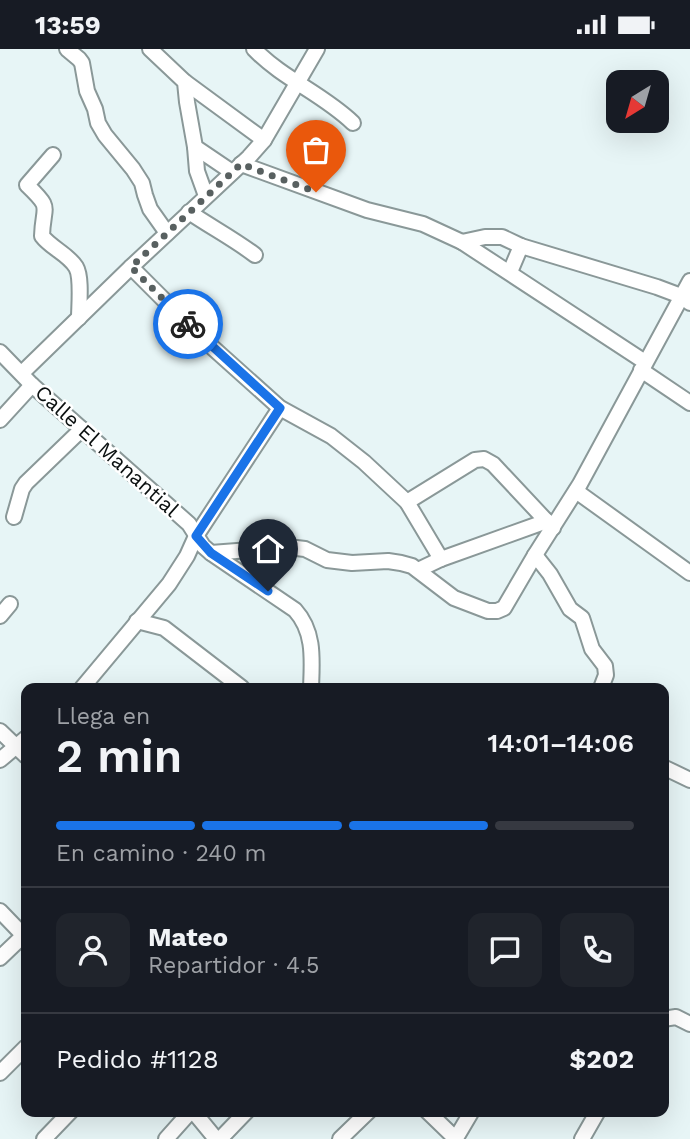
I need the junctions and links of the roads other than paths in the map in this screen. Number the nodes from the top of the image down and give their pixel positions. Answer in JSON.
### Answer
{"nodes":[{"id":1,"x":67,"y":49,"type":"edge"},
{"id":2,"x":149,"y":49,"type":"edge"},
{"id":3,"x":254,"y":49,"type":"edge"},
{"id":4,"x":317,"y":49,"type":"edge"},
{"id":5,"x":185,"y":82,"type":"junction"},
{"id":6,"x":298,"y":83,"type":"junction"},
{"id":7,"x":353,"y":123,"type":"dead end"},
{"id":8,"x":264,"y":140,"type":"junction"},
{"id":9,"x":195,"y":147,"type":"junction"},
{"id":10,"x":53,"y":155,"type":"dead end"},
{"id":11,"x":236,"y":168,"type":"junction"},
{"id":12,"x":206,"y":196,"type":"junction"},
{"id":13,"x":189,"y":212,"type":"junction"},
{"id":14,"x":167,"y":233,"type":"junction"},
{"id":15,"x":462,"y":242,"type":"junction"},
{"id":16,"x":522,"y":246,"type":"junction"},
{"id":17,"x":255,"y":255,"type":"dead end"},
{"id":18,"x":131,"y":267,"type":"junction"},
{"id":19,"x":510,"y":272,"type":"junction"},
{"id":20,"x":690,"y":281,"type":"edge"},
{"id":21,"x":685,"y":300,"type":"edge"},
{"id":22,"x":79,"y":319,"type":"junction"},
{"id":23,"x":0,"y":352,"type":"edge"},
{"id":24,"x":643,"y":366,"type":"junction"},
{"id":25,"x":22,"y":373,"type":"junction"},
{"id":26,"x":32,"y":385,"type":"junction"},
{"id":27,"x":690,"y":403,"type":"edge"},
{"id":28,"x":280,"y":408,"type":"junction"},
{"id":29,"x":0,"y":420,"type":"edge"},
{"id":30,"x":82,"y":429,"type":"junction"},
{"id":31,"x":576,"y":491,"type":"junction"},
{"id":32,"x":407,"y":502,"type":"junction"},
{"id":33,"x":14,"y":517,"type":"dead end"},
{"id":34,"x":550,"y":524,"type":"junction"},
{"id":35,"x":196,"y":536,"type":"junction"},
{"id":36,"x":211,"y":553,"type":"junction"},
{"id":37,"x":535,"y":555,"type":"junction"},
{"id":38,"x":441,"y":559,"type":"junction"},
{"id":39,"x":418,"y":570,"type":"junction"},
{"id":40,"x":690,"y":572,"type":"edge"},
{"id":41,"x":10,"y":604,"type":"dead end"},
{"id":42,"x":0,"y":616,"type":"edge"},
{"id":43,"x":137,"y":621,"type":"junction"},
{"id":44,"x":86,"y":683,"type":"edge"},
{"id":45,"x":236,"y":683,"type":"edge"},
{"id":46,"x":312,"y":683,"type":"edge"},
{"id":47,"x":603,"y":683,"type":"edge"},
{"id":48,"x":0,"y":731,"type":"edge"},
{"id":49,"x":21,"y":742,"type":"edge"},
{"id":50,"x":0,"y":760,"type":"edge"},
{"id":51,"x":669,"y":770,"type":"edge"},
{"id":52,"x":690,"y":780,"type":"edge"},
{"id":53,"x":0,"y":911,"type":"edge"},
{"id":54,"x":21,"y":933,"type":"edge"},
{"id":55,"x":21,"y":940,"type":"edge"},
{"id":56,"x":0,"y":958,"type":"edge"},
{"id":57,"x":669,"y":1018,"type":"edge"},
{"id":58,"x":690,"y":1024,"type":"edge"},
{"id":59,"x":21,"y":1052,"type":"edge"},
{"id":60,"x":0,"y":1073,"type":"edge"},
{"id":61,"x":65,"y":1117,"type":"edge"},
{"id":62,"x":186,"y":1117,"type":"edge"},
{"id":63,"x":198,"y":1117,"type":"edge"},
{"id":64,"x":241,"y":1117,"type":"edge"},
{"id":65,"x":363,"y":1117,"type":"edge"},
{"id":66,"x":433,"y":1117,"type":"edge"},
{"id":67,"x":469,"y":1117,"type":"edge"},
{"id":68,"x":595,"y":1117,"type":"edge"},
{"id":69,"x":44,"y":1139,"type":"edge"},
{"id":70,"x":166,"y":1139,"type":"edge"},
{"id":71,"x":218,"y":1139,"type":"edge"},
{"id":72,"x":340,"y":1139,"type":"edge"},
{"id":73,"x":456,"y":1139,"type":"edge"},
{"id":74,"x":582,"y":1139,"type":"edge"}],
"edges":[{"from":1,"to":14,"type":"street"},
{"from":2,"to":5,"type":"street"},
{"from":3,"to":6,"type":"street"},
{"from":4,"to":6,"type":"street"},
{"from":5,"to":8,"type":"street"},
{"from":5,"to":9,"type":"street"},
{"from":6,"to":7,"type":"street"},
{"from":6,"to":8,"type":"street"},
{"from":8,"to":11,"type":"street"},
{"from":9,"to":11,"type":"street"},
{"from":9,"to":12,"type":"street"},
{"from":10,"to":22,"type":"street"},
{"from":11,"to":12,"type":"street"},
{"from":11,"to":15,"type":"street"},
{"from":12,"to":13,"type":"street"},
{"from":13,"to":14,"type":"street"},
{"from":13,"to":17,"type":"street"},
{"from":14,"to":18,"type":"street"},
{"from":15,"to":16,"type":"street"},
{"from":15,"to":19,"type":"street"},
{"from":16,"to":19,"type":"street"},
{"from":16,"to":21,"type":"street"},
{"from":18,"to":22,"type":"street"},
{"from":18,"to":28,"type":"street"},
{"from":19,"to":24,"type":"street"},
{"from":20,"to":21,"type":"street"},
{"from":21,"to":24,"type":"street"},
{"from":22,"to":25,"type":"street"},
{"from":23,"to":25,"type":"street","name":"Calle El Manantial"},
{"from":24,"to":27,"type":"street"},
{"from":24,"to":31,"type":"street"},
{"from":25,"to":26,"type":"street","name":"Calle El Manantial"},
{"from":26,"to":29,"type":"street"},
{"from":26,"to":30,"type":"street","name":"Calle El Manantial"},
{"from":28,"to":32,"type":"street"},
{"from":28,"to":35,"type":"street"},
{"from":30,"to":33,"type":"street"},
{"from":30,"to":35,"type":"street","name":"Calle El Manantial"},
{"from":31,"to":34,"type":"street"},
{"from":31,"to":40,"type":"street"},
{"from":32,"to":34,"type":"street"},
{"from":32,"to":38,"type":"street"},
{"from":34,"to":37,"type":"street"},
{"from":34,"to":38,"type":"street"},
{"from":35,"to":36,"type":"street","name":"Calle El Manantial"},
{"from":35,"to":43,"type":"street"},
{"from":36,"to":39,"type":"street"},
{"from":36,"to":46,"type":"street","name":"Calle El Manantial"},
{"from":37,"to":39,"type":"street"},
{"from":37,"to":47,"type":"street"},
{"from":38,"to":39,"type":"street"},
{"from":41,"to":42,"type":"street"},
{"from":43,"to":44,"type":"street"},
{"from":43,"to":45,"type":"street"},
{"from":48,"to":49,"type":"street"},
{"from":49,"to":50,"type":"street"},
{"from":51,"to":52,"type":"street"},
{"from":53,"to":54,"type":"street"},
{"from":55,"to":56,"type":"street"},
{"from":57,"to":58,"type":"street"},
{"from":59,"to":60,"type":"street"},
{"from":61,"to":69,"type":"street"},
{"from":62,"to":70,"type":"street"},
{"from":63,"to":71,"type":"street"},
{"from":64,"to":71,"type":"street"},
{"from":65,"to":72,"type":"street"},
{"from":66,"to":73,"type":"street"},
{"from":67,"to":73,"type":"street"},
{"from":68,"to":74,"type":"street"}]}
